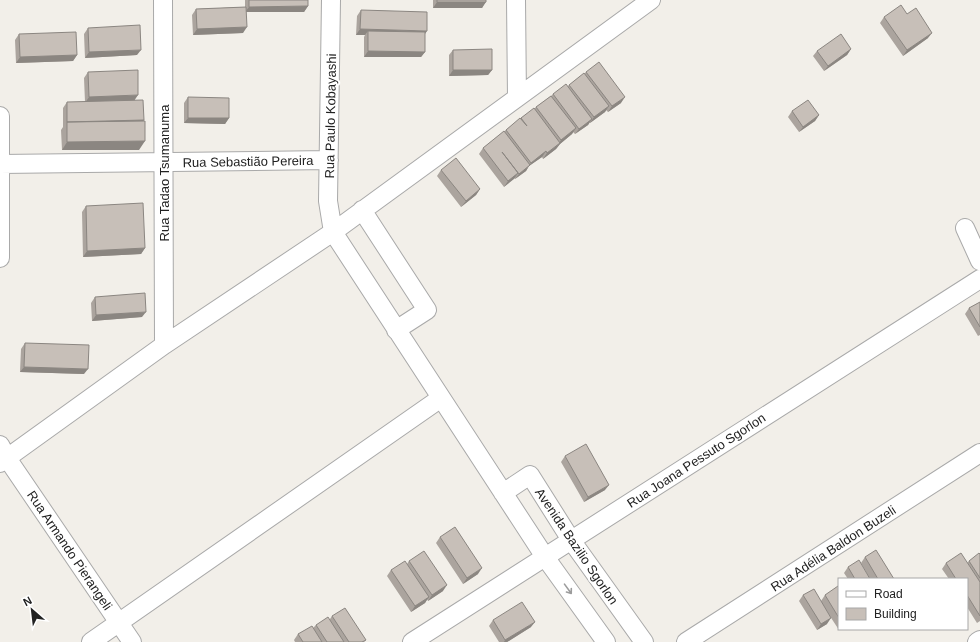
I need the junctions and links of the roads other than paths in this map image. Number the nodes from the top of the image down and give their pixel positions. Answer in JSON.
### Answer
{"nodes":[{"id":1,"x":163,"y":0,"type":"edge"},
{"id":2,"x":331,"y":0,"type":"edge"},
{"id":3,"x":516,"y":0,"type":"edge"},
{"id":4,"x":651,"y":0,"type":"edge"},
{"id":5,"x":517,"y":98,"type":"junction"},
{"id":6,"x":0,"y":116,"type":"edge"},
{"id":7,"x":329,"y":160,"type":"junction"},
{"id":8,"x":164,"y":162,"type":"junction"},
{"id":9,"x":0,"y":164,"type":"edge"},
{"id":10,"x":362,"y":210,"type":"junction"},
{"id":11,"x":965,"y":228,"type":"dead end"},
{"id":12,"x":333,"y":232,"type":"junction"},
{"id":13,"x":0,"y":258,"type":"edge"},
{"id":14,"x":980,"y":261,"type":"edge"},
{"id":15,"x":980,"y":279,"type":"edge"},
{"id":16,"x":396,"y":330,"type":"junction"},
{"id":17,"x":164,"y":345,"type":"junction"},
{"id":18,"x":441,"y":398,"type":"junction"},
{"id":19,"x":980,"y":453,"type":"edge"},
{"id":20,"x":2,"y":456,"type":"edge"},
{"id":21,"x":503,"y":493,"type":"junction"},
{"id":22,"x":571,"y":540,"type":"junction"},
{"id":23,"x":545,"y":557,"type":"junction"},
{"id":24,"x":119,"y":622,"type":"junction"},
{"id":25,"x":980,"y":640,"type":"edge"},
{"id":26,"x":90,"y":642,"type":"edge"},
{"id":27,"x":132,"y":642,"type":"edge"},
{"id":28,"x":412,"y":642,"type":"edge"},
{"id":29,"x":606,"y":642,"type":"edge"},
{"id":30,"x":644,"y":642,"type":"edge"},
{"id":31,"x":686,"y":642,"type":"edge"},
{"id":32,"x":977,"y":642,"type":"edge"}],
"edges":[{"from":1,"to":8,"type":"street","name":"Rua Tadao Tsumanuma"},
{"from":2,"to":7,"type":"street","name":"Rua Paulo Kobayashi"},
{"from":3,"to":5,"type":"street"},
{"from":4,"to":5,"type":"street"},
{"from":5,"to":10,"type":"street"},
{"from":6,"to":9,"type":"street"},
{"from":7,"to":8,"type":"street","name":"Rua Sebastião Pereira"},
{"from":7,"to":12,"type":"street","name":"Rua Paulo Kobayashi"},
{"from":8,"to":9,"type":"street","name":"Rua Sebastião Pereira"},
{"from":8,"to":17,"type":"street","name":"Rua Tadao Tsumanuma"},
{"from":9,"to":13,"type":"street"},
{"from":10,"to":12,"type":"street"},
{"from":10,"to":16,"type":"street"},
{"from":11,"to":14,"type":"street"},
{"from":12,"to":16,"type":"street"},
{"from":12,"to":17,"type":"street"},
{"from":15,"to":22,"type":"street","name":"Rua Joana Pessuto Sgorlon"},
{"from":16,"to":18,"type":"street"},
{"from":17,"to":20,"type":"street"},
{"from":18,"to":21,"type":"street"},
{"from":18,"to":24,"type":"street"},
{"from":19,"to":31,"type":"street","name":"Rua Adélia Baldon Buzeli"},
{"from":20,"to":24,"type":"street","name":"Rua Armando Pierangeli"},
{"from":21,"to":22,"type":"street","name":"Avenida Bazilio Sgorlon"},
{"from":21,"to":23,"type":"street"},
{"from":22,"to":23,"type":"street","name":"Rua Joana Pessuto Sgorlon"},
{"from":22,"to":30,"type":"street","name":"Avenida Bazilio Sgorlon"},
{"from":23,"to":28,"type":"street","name":"Rua Joana Pessuto Sgorlon"},
{"from":23,"to":29,"type":"street","one_way":true},
{"from":24,"to":26,"type":"street"},
{"from":24,"to":27,"type":"street","name":"Rua Armando Pierangeli"},
{"from":25,"to":32,"type":"street"}]}
